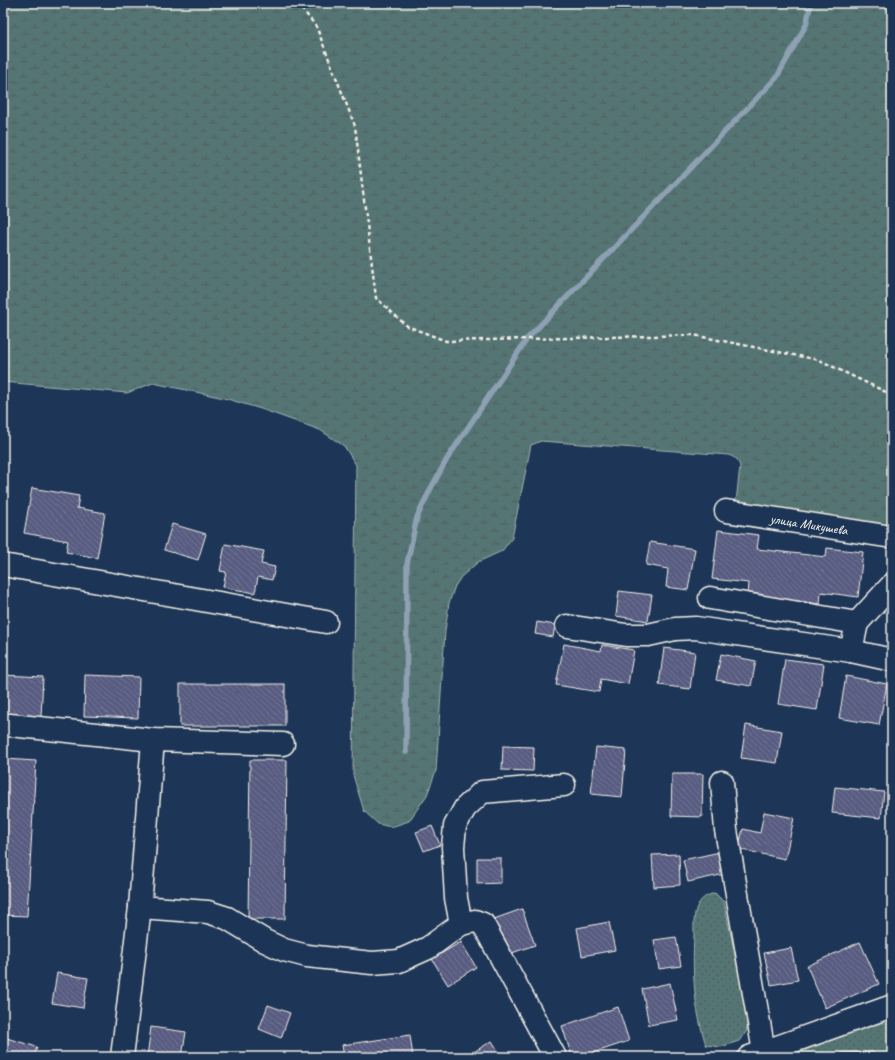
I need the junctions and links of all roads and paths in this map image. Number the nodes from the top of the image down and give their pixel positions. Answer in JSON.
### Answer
{"nodes":[{"id":1,"x":297,"y":3,"type":"edge"},
{"id":2,"x":892,"y":395,"type":"edge"},
{"id":3,"x":726,"y":511,"type":"dead end"},
{"id":4,"x":892,"y":537,"type":"edge"},
{"id":5,"x":3,"y":565,"type":"edge"},
{"id":6,"x":892,"y":585,"type":"edge"},
{"id":7,"x":710,"y":598,"type":"dead end"},
{"id":8,"x":326,"y":622,"type":"dead end"},
{"id":9,"x":857,"y":622,"type":"junction"},
{"id":10,"x":567,"y":626,"type":"dead end"},
{"id":11,"x":851,"y":651,"type":"junction"},
{"id":12,"x":892,"y":660,"type":"edge"},
{"id":13,"x":3,"y":726,"type":"edge"},
{"id":14,"x":153,"y":740,"type":"junction"},
{"id":15,"x":283,"y":744,"type":"dead end"},
{"id":16,"x":722,"y":782,"type":"dead end"},
{"id":17,"x":564,"y":785,"type":"dead end"},
{"id":18,"x":140,"y":907,"type":"junction"},
{"id":19,"x":461,"y":924,"type":"junction"},
{"id":20,"x":892,"y":1006,"type":"edge"},
{"id":21,"x":756,"y":1054,"type":"edge"},
{"id":22,"x":122,"y":1057,"type":"edge"},
{"id":23,"x":555,"y":1057,"type":"edge"}],
"edges":[{"from":1,"to":2,"type":"path"},
{"from":3,"to":4,"type":"street","name":"улица Микушева"},
{"from":5,"to":8,"type":"street"},
{"from":6,"to":9,"type":"street"},
{"from":7,"to":9,"type":"street"},
{"from":9,"to":11,"type":"street"},
{"from":10,"to":11,"type":"street"},
{"from":11,"to":12,"type":"street"},
{"from":13,"to":14,"type":"street"},
{"from":14,"to":15,"type":"street"},
{"from":14,"to":18,"type":"street"},
{"from":16,"to":21,"type":"street"},
{"from":17,"to":19,"type":"street"},
{"from":18,"to":19,"type":"street"},
{"from":18,"to":22,"type":"street"},
{"from":19,"to":23,"type":"street"},
{"from":20,"to":21,"type":"street"}]}
